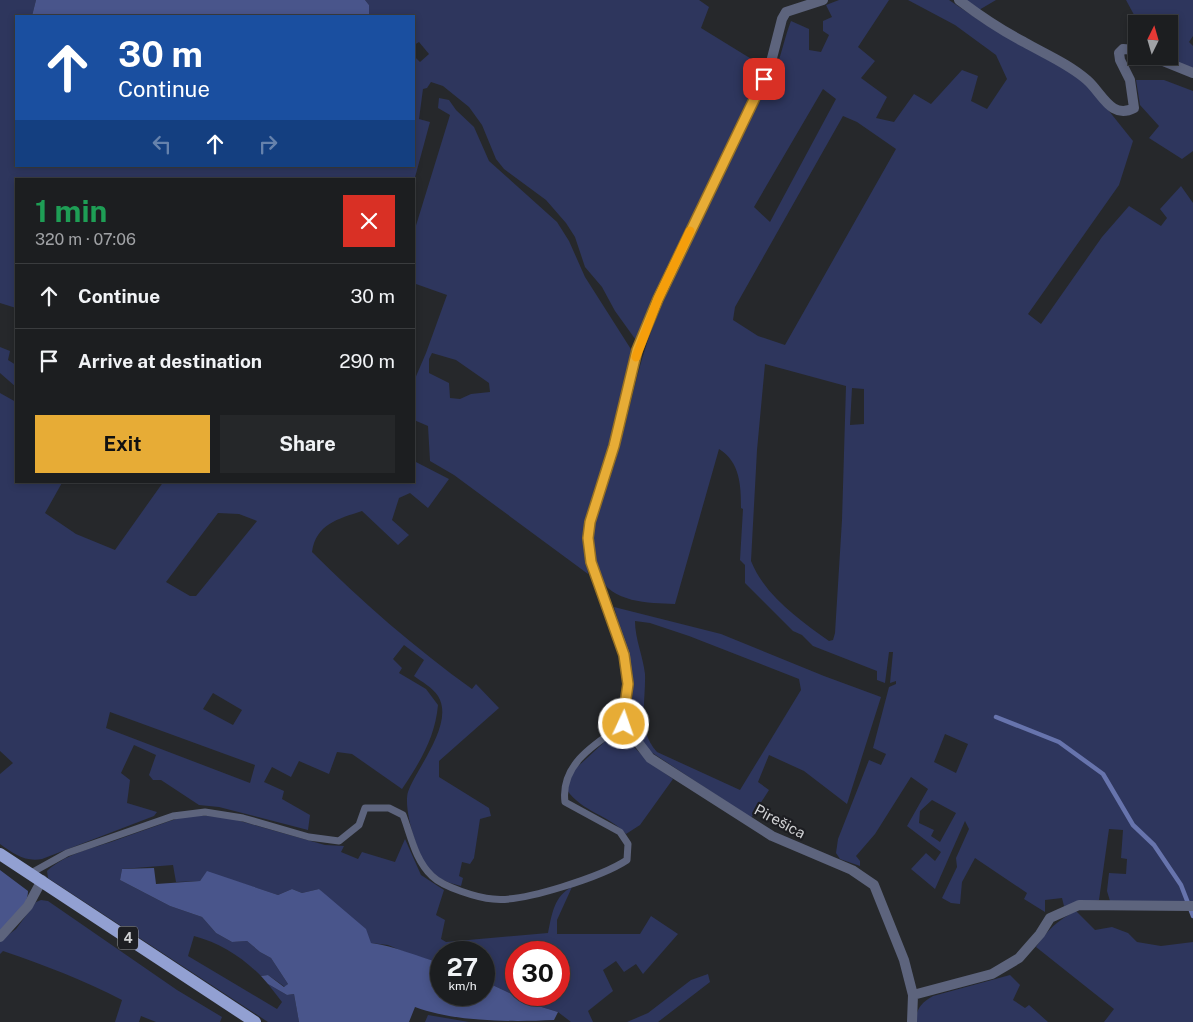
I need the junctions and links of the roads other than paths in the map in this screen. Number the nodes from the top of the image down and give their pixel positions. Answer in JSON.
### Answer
{"nodes":[{"id":1,"x":823,"y":0,"type":"edge"},
{"id":2,"x":959,"y":0,"type":"edge"},
{"id":3,"x":1128,"y":49,"type":"edge"},
{"id":4,"x":1173,"y":65,"type":"edge"},
{"id":5,"x":1193,"y":73,"type":"edge"},
{"id":6,"x":624,"y":724,"type":"junction"},
{"id":7,"x":0,"y":854,"type":"edge"},
{"id":8,"x":36,"y":877,"type":"junction"},
{"id":9,"x":1193,"y":906,"type":"edge"},
{"id":10,"x":0,"y":937,"type":"edge"},
{"id":11,"x":913,"y":995,"type":"junction"},
{"id":12,"x":256,"y":1022,"type":"edge"},
{"id":13,"x":912,"y":1022,"type":"edge"}],
"edges":[{"from":1,"to":6,"type":"street"},
{"from":2,"to":3,"type":"street"},
{"from":4,"to":5,"type":"street"},
{"from":6,"to":8,"type":"lane"},
{"from":6,"to":11,"type":"street","name":"Pirešica"},
{"from":7,"to":8,"type":"main road","number":"4"},
{"from":8,"to":10,"type":"street"},
{"from":8,"to":12,"type":"main road","number":"4"},
{"from":9,"to":11,"type":"street"},
{"from":11,"to":13,"type":"street","name":"Pirešica"}]}
